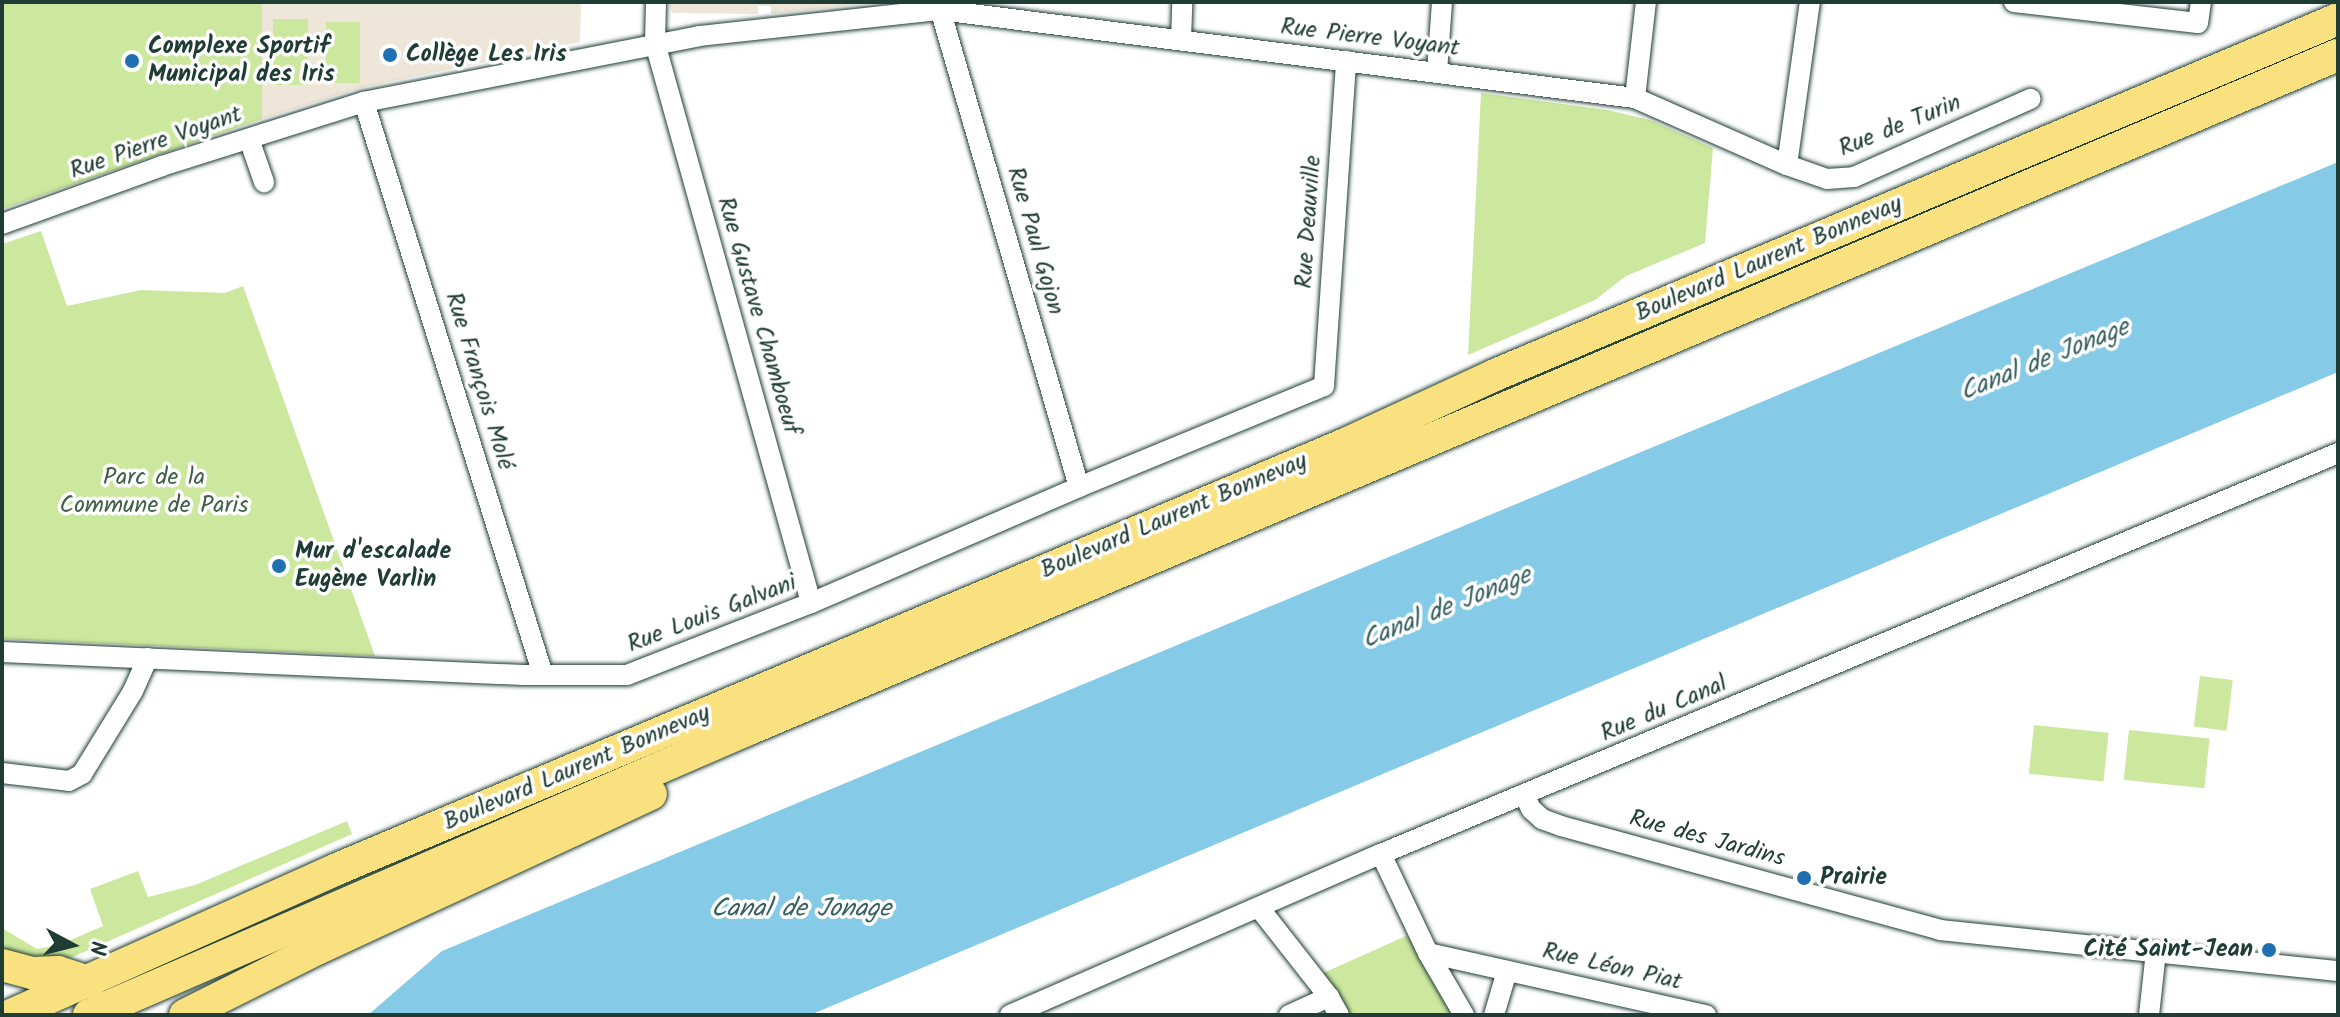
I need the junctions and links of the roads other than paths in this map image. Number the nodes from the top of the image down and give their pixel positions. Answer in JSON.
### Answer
{"nodes":[{"id":1,"x":656,"y":2,"type":"edge"},
{"id":2,"x":1182,"y":2,"type":"edge"},
{"id":3,"x":1442,"y":2,"type":"edge"},
{"id":4,"x":1646,"y":2,"type":"edge"},
{"id":5,"x":1810,"y":2,"type":"edge"},
{"id":6,"x":2014,"y":2,"type":"edge"},
{"id":7,"x":939,"y":6,"type":"edge"},
{"id":8,"x":2200,"y":12,"type":"edge"},
{"id":9,"x":2338,"y":19,"type":"edge"},
{"id":10,"x":1181,"y":40,"type":"junction"},
{"id":11,"x":655,"y":43,"type":"junction"},
{"id":12,"x":2338,"y":55,"type":"edge"},
{"id":13,"x":1346,"y":61,"type":"junction"},
{"id":14,"x":1437,"y":72,"type":"junction"},
{"id":15,"x":1635,"y":98,"type":"junction"},
{"id":16,"x":2030,"y":99,"type":"dead end"},
{"id":17,"x":364,"y":102,"type":"junction"},
{"id":18,"x":249,"y":139,"type":"junction"},
{"id":19,"x":1787,"y":165,"type":"junction"},
{"id":20,"x":264,"y":182,"type":"dead end"},
{"id":21,"x":2,"y":224,"type":"edge"},
{"id":22,"x":1324,"y":386,"type":"joint"},
{"id":23,"x":2338,"y":453,"type":"edge"},
{"id":24,"x":1079,"y":487,"type":"junction"},
{"id":25,"x":811,"y":603,"type":"junction"},
{"id":26,"x":2,"y":652,"type":"edge"},
{"id":27,"x":148,"y":658,"type":"junction"},
{"id":28,"x":543,"y":675,"type":"junction"},
{"id":29,"x":749,"y":729,"type":"junction"},
{"id":30,"x":2,"y":773,"type":"edge"},
{"id":31,"x":1525,"y":796,"type":"junction"},
{"id":32,"x":1381,"y":854,"type":"junction"},
{"id":33,"x":1260,"y":909,"type":"junction"},
{"id":34,"x":317,"y":949,"type":"junction"},
{"id":35,"x":2156,"y":952,"type":"junction"},
{"id":36,"x":1428,"y":953,"type":"junction"},
{"id":37,"x":2,"y":965,"type":"edge"},
{"id":38,"x":1507,"y":971,"type":"junction"},
{"id":39,"x":2338,"y":971,"type":"edge"},
{"id":40,"x":89,"y":982,"type":"junction"},
{"id":41,"x":1334,"y":1006,"type":"edge"},
{"id":42,"x":11,"y":1015,"type":"edge"},
{"id":43,"x":89,"y":1015,"type":"edge"},
{"id":44,"x":185,"y":1015,"type":"edge"},
{"id":45,"x":219,"y":1015,"type":"edge"},
{"id":46,"x":1010,"y":1015,"type":"edge"},
{"id":47,"x":1289,"y":1015,"type":"edge"},
{"id":48,"x":1464,"y":1015,"type":"edge"},
{"id":49,"x":1494,"y":1015,"type":"edge"},
{"id":50,"x":1706,"y":1015,"type":"edge"},
{"id":51,"x":2149,"y":1015,"type":"edge"}],
"edges":[{"from":1,"to":11,"type":"street","name":"Rue Gustave Chamboeuf"},
{"from":2,"to":10,"type":"street"},
{"from":3,"to":14,"type":"street"},
{"from":4,"to":15,"type":"street"},
{"from":5,"to":19,"type":"street"},
{"from":6,"to":8,"type":"street"},
{"from":7,"to":10,"type":"street","name":"Rue Pierre Voyant"},
{"from":7,"to":11,"type":"street","name":"Rue Pierre Voyant"},
{"from":7,"to":24,"type":"street","name":"Rue Paul Gojon"},
{"from":9,"to":40,"type":"highway","name":"Boulevard Laurent Bonnevay"},
{"from":10,"to":13,"type":"street","name":"Rue Pierre Voyant"},
{"from":11,"to":17,"type":"street","name":"Rue Pierre Voyant"},
{"from":11,"to":25,"type":"street","name":"Rue Gustave Chamboeuf"},
{"from":12,"to":29,"type":"highway","name":"Boulevard Laurent Bonnevay"},
{"from":13,"to":14,"type":"street","name":"Rue Pierre Voyant"},
{"from":13,"to":22,"type":"street","name":"Rue Deauville"},
{"from":14,"to":15,"type":"street","name":"Rue Pierre Voyant"},
{"from":15,"to":19,"type":"street","name":"Rue Pierre Voyant"},
{"from":16,"to":19,"type":"street","name":"Rue de Turin"},
{"from":17,"to":18,"type":"street","name":"Rue Pierre Voyant"},
{"from":17,"to":28,"type":"street","name":"Rue François Molé"},
{"from":18,"to":20,"type":"street"},
{"from":18,"to":21,"type":"street","name":"Rue Pierre Voyant"},
{"from":22,"to":24,"type":"street","name":"Rue Louis Galvani"},
{"from":23,"to":31,"type":"street","name":"Rue du Canal"},
{"from":24,"to":25,"type":"street","name":"Rue Louis Galvani"},
{"from":25,"to":28,"type":"street","name":"Rue Louis Galvani"},
{"from":26,"to":27,"type":"street","name":"Rue Louis Galvani"},
{"from":27,"to":28,"type":"street","name":"Rue Louis Galvani"},
{"from":27,"to":30,"type":"street"},
{"from":29,"to":34,"type":"highway"},
{"from":29,"to":43,"type":"highway","name":"Boulevard Laurent Bonnevay"},
{"from":31,"to":32,"type":"street","name":"Rue du Canal"},
{"from":31,"to":35,"type":"street","name":"Rue des Jardins"},
{"from":32,"to":33,"type":"street","name":"Rue du Canal"},
{"from":32,"to":36,"type":"street"},
{"from":33,"to":41,"type":"street"},
{"from":33,"to":46,"type":"street","name":"Rue du Canal"},
{"from":34,"to":44,"type":"highway"},
{"from":34,"to":45,"type":"highway"},
{"from":35,"to":39,"type":"street","name":"Rue des Jardins"},
{"from":35,"to":51,"type":"street"},
{"from":36,"to":38,"type":"street","name":"Rue Léon Piat"},
{"from":36,"to":48,"type":"street"},
{"from":37,"to":40,"type":"highway"},
{"from":38,"to":49,"type":"street","name":"Rue Léon Piat"},
{"from":38,"to":50,"type":"street","name":"Rue Léon Piat"},
{"from":40,"to":42,"type":"highway","name":"Boulevard Laurent Bonnevay"},
{"from":41,"to":47,"type":"street"}]}
